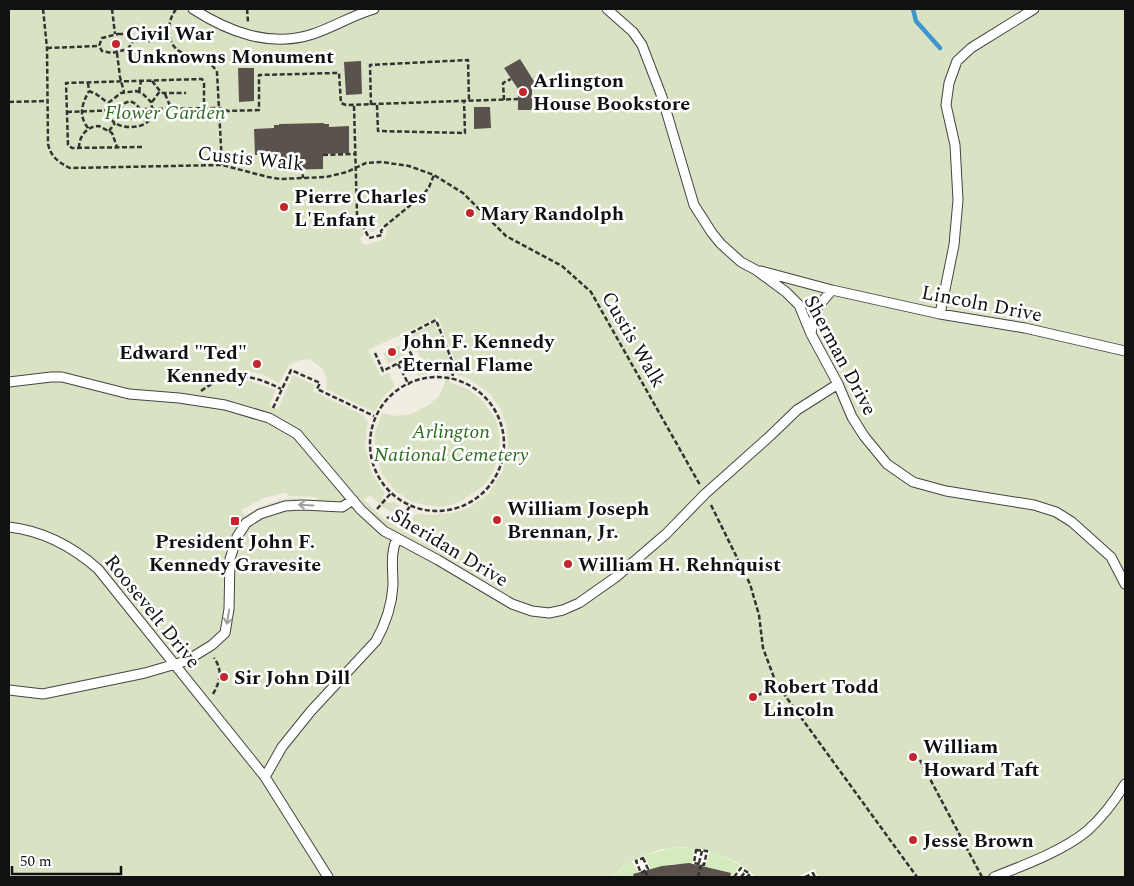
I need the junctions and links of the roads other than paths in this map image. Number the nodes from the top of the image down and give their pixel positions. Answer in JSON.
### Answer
{"nodes":[{"id":1,"x":193,"y":9,"type":"edge"},
{"id":2,"x":374,"y":9,"type":"edge"},
{"id":3,"x":607,"y":9,"type":"edge"},
{"id":4,"x":1031,"y":10,"type":"edge"},
{"id":5,"x":756,"y":270,"type":"junction"},
{"id":6,"x":832,"y":290,"type":"junction"},
{"id":7,"x":940,"y":314,"type":"junction"},
{"id":8,"x":810,"y":334,"type":"junction"},
{"id":9,"x":1125,"y":351,"type":"edge"},
{"id":10,"x":9,"y":382,"type":"edge"},
{"id":11,"x":838,"y":384,"type":"junction"},
{"id":12,"x":353,"y":500,"type":"junction"},
{"id":13,"x":9,"y":527,"type":"edge"},
{"id":14,"x":397,"y":538,"type":"junction"},
{"id":15,"x":1125,"y":584,"type":"edge"},
{"id":16,"x":175,"y":664,"type":"junction"},
{"id":17,"x":9,"y":690,"type":"edge"},
{"id":18,"x":265,"y":777,"type":"junction"},
{"id":19,"x":1125,"y":784,"type":"edge"},
{"id":20,"x":328,"y":877,"type":"edge"},
{"id":21,"x":994,"y":877,"type":"edge"}],
"edges":[{"from":1,"to":2,"type":"lane"},
{"from":3,"to":5,"type":"lane","name":"Sherman Drive"},
{"from":4,"to":7,"type":"lane"},
{"from":5,"to":6,"type":"lane","name":"Lincoln Drive"},
{"from":5,"to":8,"type":"lane","name":"Sherman Drive"},
{"from":6,"to":7,"type":"lane","name":"Lincoln Drive"},
{"from":6,"to":8,"type":"lane"},
{"from":7,"to":9,"type":"lane","name":"Lincoln Drive"},
{"from":8,"to":11,"type":"lane","name":"Sherman Drive"},
{"from":10,"to":12,"type":"lane","name":"Sheridan Drive"},
{"from":11,"to":14,"type":"lane","name":"Sheridan Drive"},
{"from":11,"to":15,"type":"lane","name":"Sherman Drive"},
{"from":12,"to":14,"type":"lane","name":"Sheridan Drive"},
{"from":12,"to":16,"type":"lane","one_way":true},
{"from":13,"to":16,"type":"lane","name":"Roosevelt Drive"},
{"from":14,"to":18,"type":"lane"},
{"from":16,"to":17,"type":"lane"},
{"from":16,"to":18,"type":"lane","name":"Roosevelt Drive"},
{"from":18,"to":20,"type":"lane","name":"Roosevelt Drive"},
{"from":19,"to":21,"type":"lane"}]}
